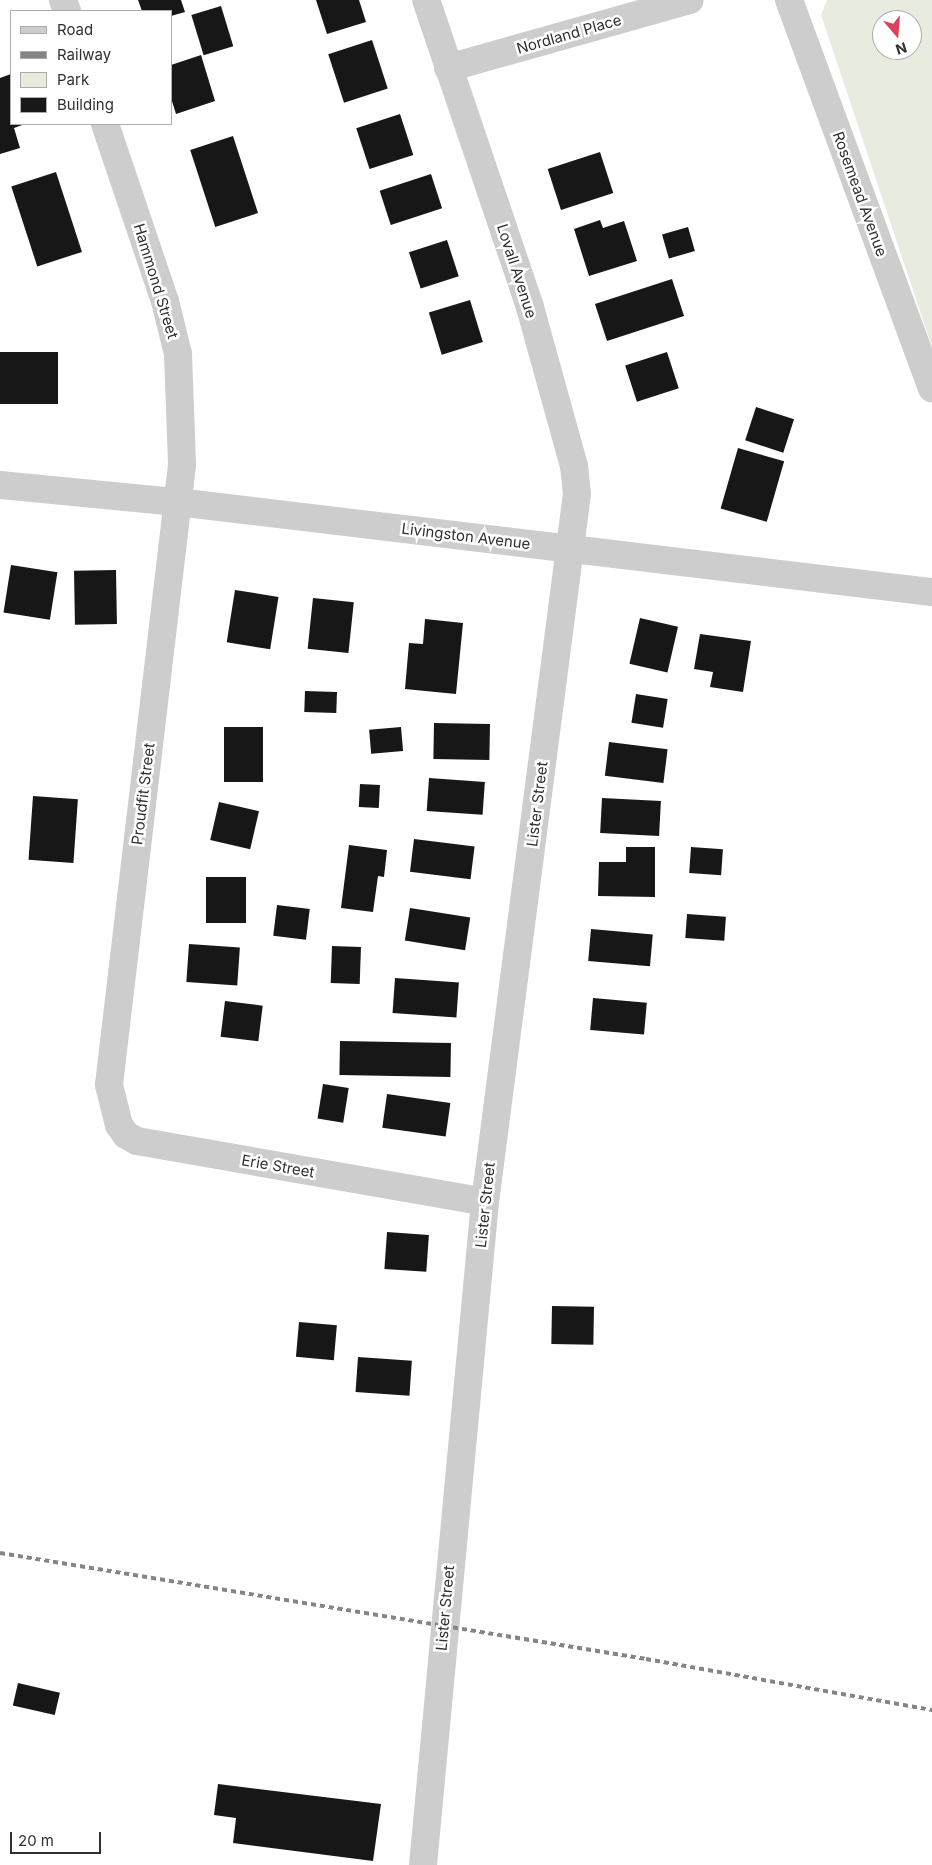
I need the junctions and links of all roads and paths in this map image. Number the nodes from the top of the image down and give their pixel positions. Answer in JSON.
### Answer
{"nodes":[{"id":1,"x":426,"y":0,"type":"edge"},
{"id":2,"x":690,"y":0,"type":"edge"},
{"id":3,"x":789,"y":0,"type":"edge"},
{"id":4,"x":448,"y":68,"type":"junction"},
{"id":5,"x":105,"y":125,"type":"edge"},
{"id":6,"x":932,"y":389,"type":"edge"},
{"id":7,"x":0,"y":486,"type":"edge"},
{"id":8,"x":177,"y":502,"type":"junction"},
{"id":9,"x":570,"y":548,"type":"junction"},
{"id":10,"x":932,"y":592,"type":"edge"},
{"id":11,"x":109,"y":1085,"type":"joint"},
{"id":12,"x":484,"y":1202,"type":"junction"},
{"id":13,"x":423,"y":1865,"type":"edge"}],
"edges":[{"from":1,"to":4,"type":"street","name":"Lovall Avenue"},
{"from":2,"to":4,"type":"street","name":"Nordland Place"},
{"from":3,"to":6,"type":"street","name":"Rosemead Avenue"},
{"from":4,"to":9,"type":"street","name":"Lovall Avenue"},
{"from":5,"to":8,"type":"street","name":"Hammond Street"},
{"from":7,"to":8,"type":"street","name":"Livingston Avenue"},
{"from":8,"to":9,"type":"street","name":"Livingston Avenue"},
{"from":8,"to":11,"type":"street","name":"Proudfit Street"},
{"from":9,"to":10,"type":"street","name":"Livingston Avenue"},
{"from":9,"to":12,"type":"street","name":"Lister Street"},
{"from":11,"to":12,"type":"street","name":"Erie Street"},
{"from":12,"to":13,"type":"street","name":"Lister Street"}]}
